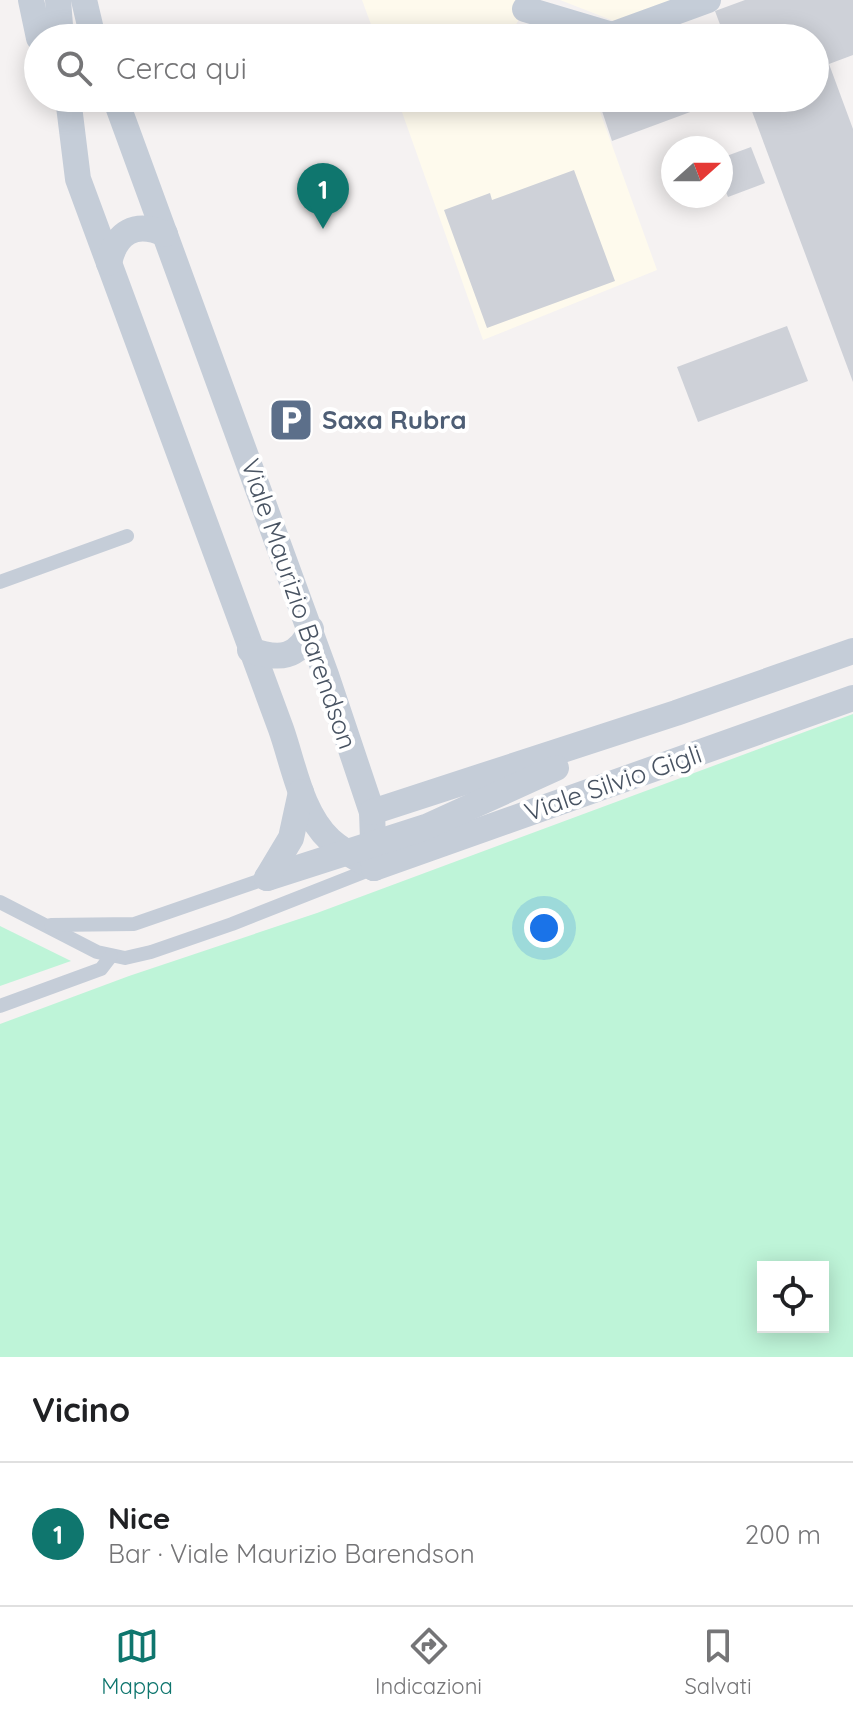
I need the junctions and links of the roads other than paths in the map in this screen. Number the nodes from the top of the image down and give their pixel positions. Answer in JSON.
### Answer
{"nodes":[{"id":1,"x":31,"y":0,"type":"edge"},
{"id":2,"x":58,"y":0,"type":"edge"},
{"id":3,"x":84,"y":0,"type":"edge"},
{"id":4,"x":708,"y":0,"type":"edge"},
{"id":5,"x":525,"y":9,"type":"dead end"},
{"id":6,"x":36,"y":24,"type":"edge"},
{"id":7,"x":60,"y":24,"type":"edge"},
{"id":8,"x":90,"y":24,"type":"edge"},
{"id":9,"x":575,"y":24,"type":"edge"},
{"id":10,"x":642,"y":24,"type":"edge"},
{"id":11,"x":57,"y":112,"type":"edge"},
{"id":12,"x":70,"y":112,"type":"edge"},
{"id":13,"x":120,"y":112,"type":"edge"},
{"id":14,"x":78,"y":179,"type":"junction"},
{"id":15,"x":165,"y":234,"type":"junction"},
{"id":16,"x":109,"y":263,"type":"junction"},
{"id":17,"x":127,"y":536,"type":"dead end"},
{"id":18,"x":0,"y":582,"type":"edge"},
{"id":19,"x":311,"y":629,"type":"junction"},
{"id":20,"x":250,"y":650,"type":"junction"},
{"id":21,"x":853,"y":651,"type":"edge"},
{"id":22,"x":853,"y":698,"type":"edge"},
{"id":23,"x":676,"y":713,"type":"junction"},
{"id":24,"x":301,"y":792,"type":"junction"},
{"id":25,"x":372,"y":812,"type":"junction"},
{"id":26,"x":340,"y":854,"type":"junction"},
{"id":27,"x":373,"y":856,"type":"junction"},
{"id":28,"x":267,"y":878,"type":"junction"},
{"id":29,"x":0,"y":902,"type":"edge"},
{"id":30,"x":47,"y":925,"type":"junction"},
{"id":31,"x":111,"y":956,"type":"junction"},
{"id":32,"x":0,"y":1006,"type":"edge"}],
"edges":[{"from":1,"to":6,"type":"street"},
{"from":2,"to":7,"type":"street"},
{"from":3,"to":8,"type":"street"},
{"from":4,"to":10,"type":"street"},
{"from":5,"to":9,"type":"street"},
{"from":11,"to":14,"type":"street"},
{"from":12,"to":14,"type":"street"},
{"from":13,"to":15,"type":"street","name":"Viale Maurizio Barendson"},
{"from":14,"to":16,"type":"street"},
{"from":15,"to":16,"type":"street"},
{"from":15,"to":19,"type":"street","name":"Viale Maurizio Barendson"},
{"from":16,"to":20,"type":"street"},
{"from":17,"to":18,"type":"lane"},
{"from":19,"to":20,"type":"street"},
{"from":19,"to":25,"type":"street","name":"Viale Maurizio Barendson"},
{"from":20,"to":24,"type":"street"},
{"from":21,"to":23,"type":"street","name":"Viale Silvio Gigli"},
{"from":22,"to":27,"type":"street","name":"Viale Silvio Gigli"},
{"from":23,"to":25,"type":"street"},
{"from":23,"to":27,"type":"street"},
{"from":24,"to":26,"type":"street"},
{"from":24,"to":28,"type":"street"},
{"from":25,"to":27,"type":"street","name":"Viale Maurizio Barendson"},
{"from":26,"to":27,"type":"street"},
{"from":26,"to":28,"type":"street"},
{"from":27,"to":31,"type":"lane"},
{"from":28,"to":30,"type":"lane"},
{"from":29,"to":30,"type":"lane"},
{"from":30,"to":31,"type":"lane"},
{"from":31,"to":32,"type":"lane"}]}
